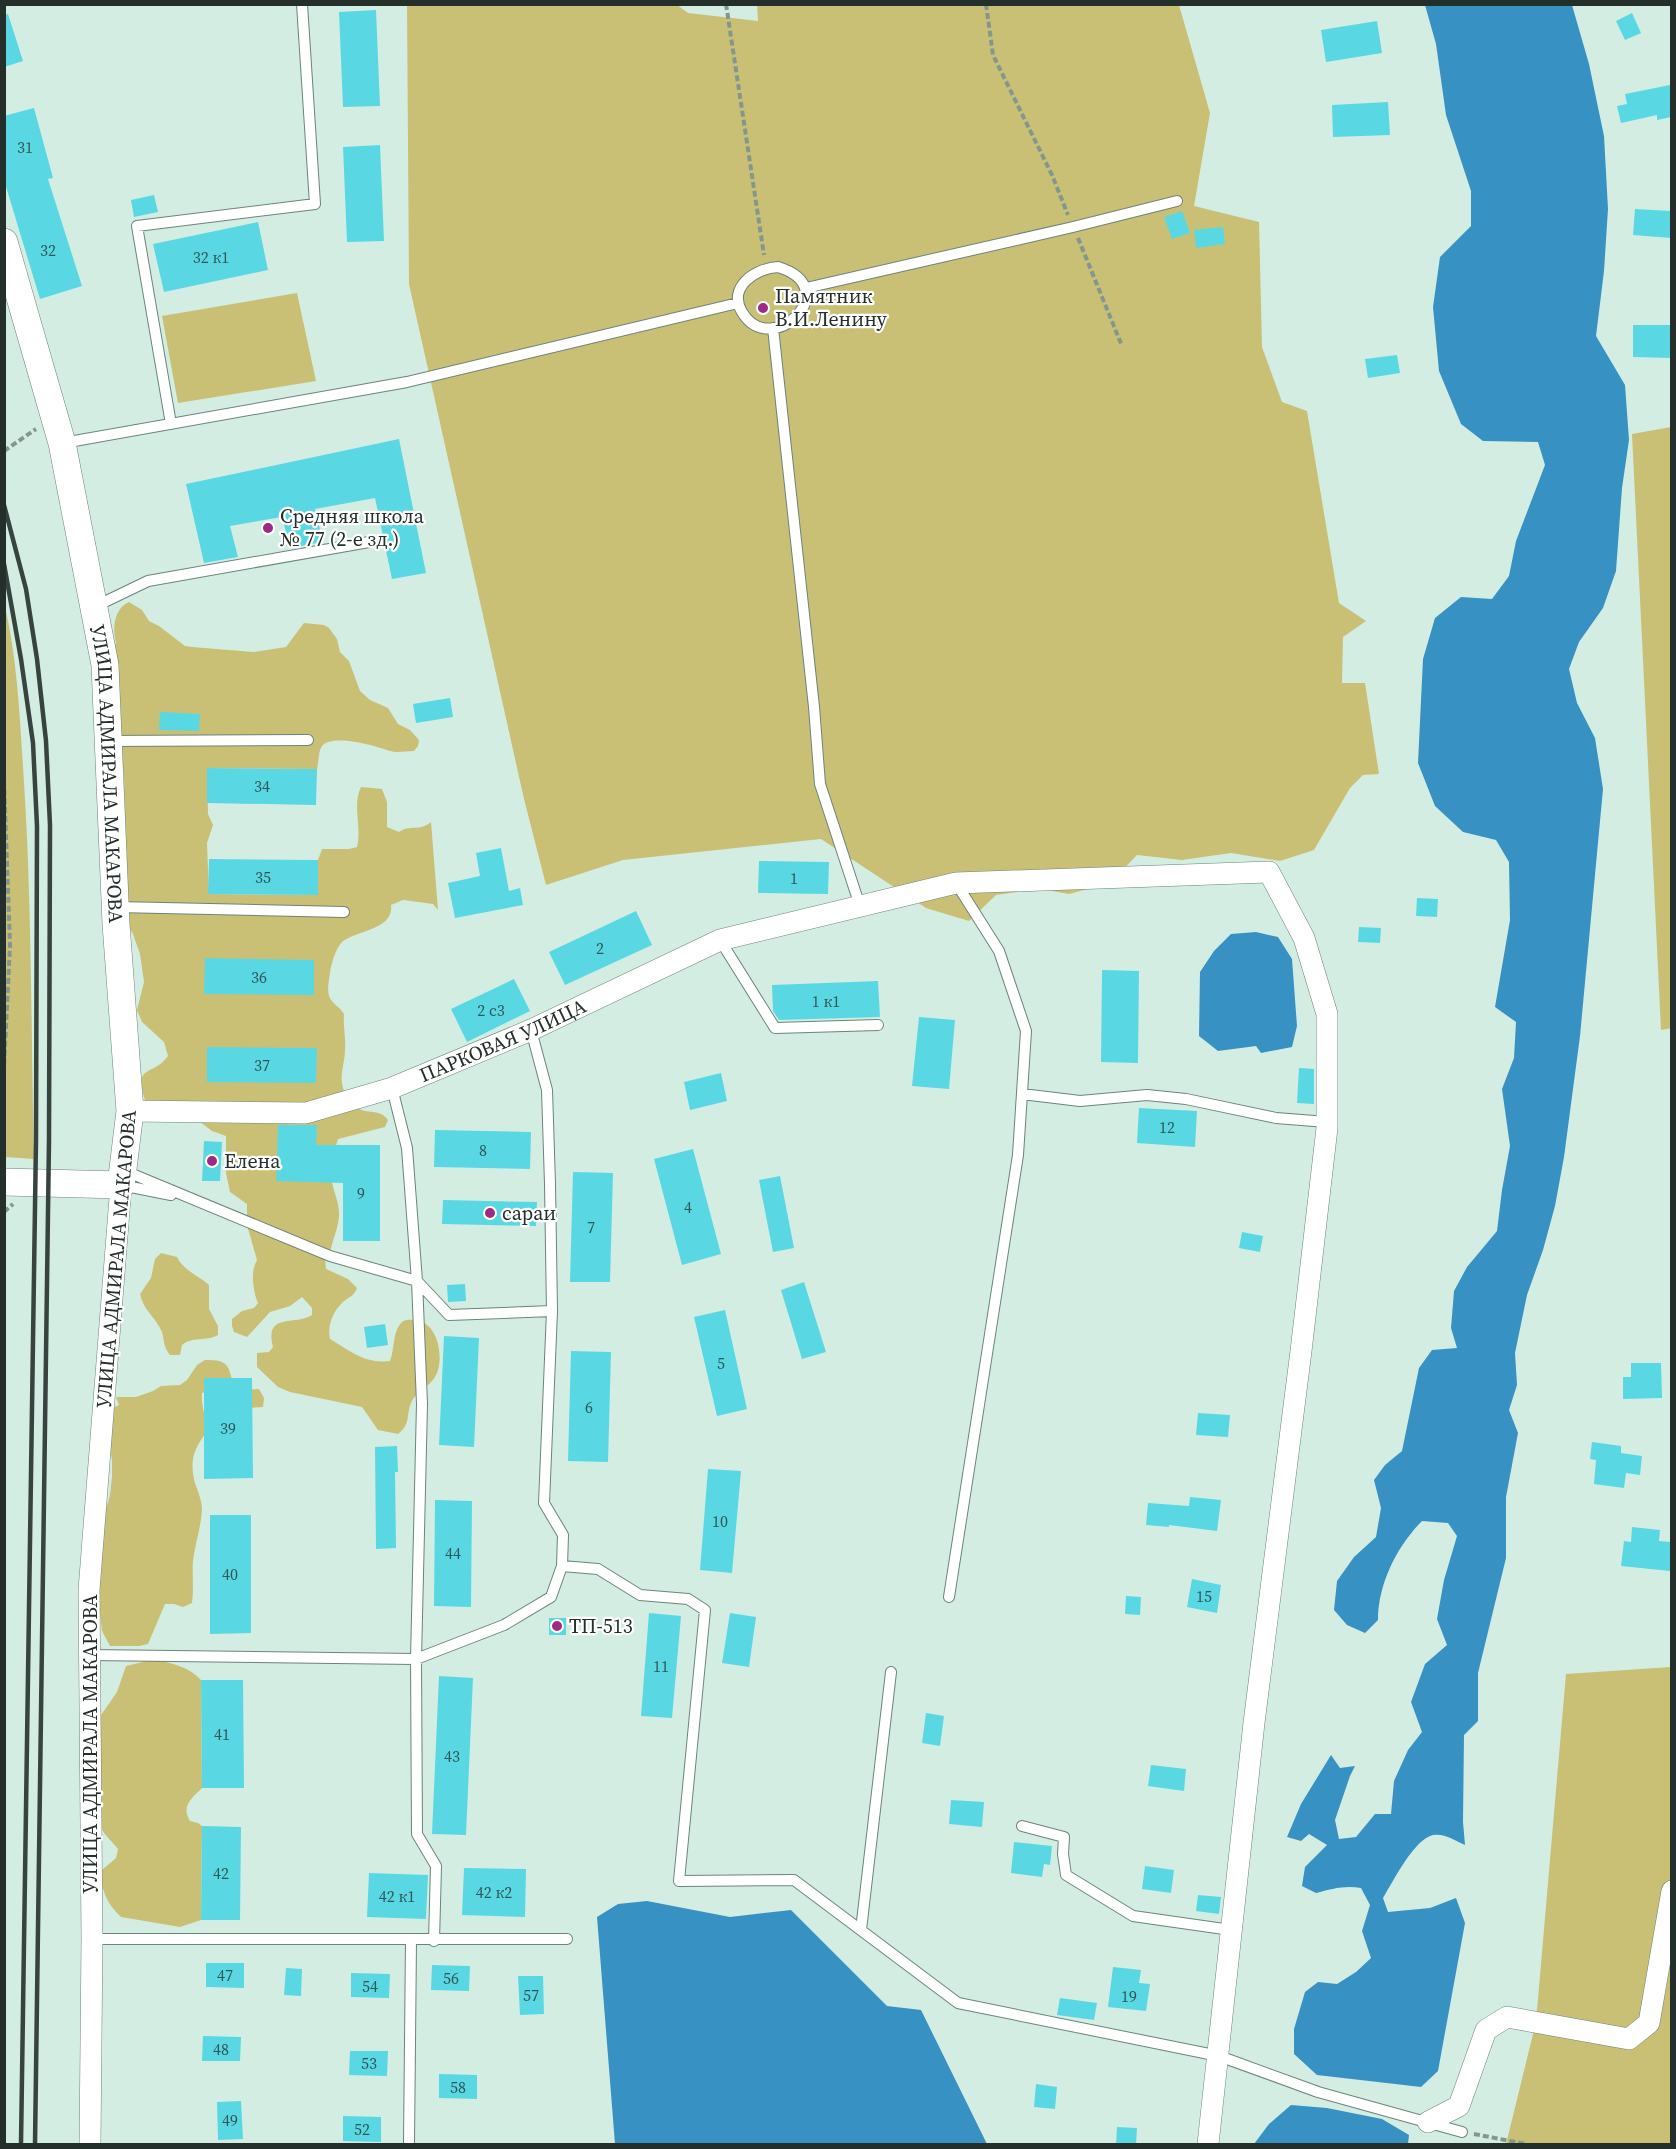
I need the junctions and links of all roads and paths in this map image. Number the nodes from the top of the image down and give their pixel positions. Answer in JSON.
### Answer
{"nodes":[{"id":1,"x":302,"y":4,"type":"edge"},
{"id":2,"x":726,"y":4,"type":"edge"},
{"id":3,"x":986,"y":4,"type":"edge"},
{"id":4,"x":1177,"y":201,"type":"dead end"},
{"id":5,"x":1073,"y":227,"type":"junction"},
{"id":6,"x":4,"y":242,"type":"edge"},
{"id":7,"x":766,"y":268,"type":"junction"},
{"id":8,"x":806,"y":288,"type":"junction"},
{"id":9,"x":738,"y":303,"type":"junction"},
{"id":10,"x":773,"y":328,"type":"junction"},
{"id":11,"x":1122,"y":346,"type":"dead end"},
{"id":12,"x":171,"y":424,"type":"junction"},
{"id":13,"x":38,"y":427,"type":"dead end"},
{"id":14,"x":62,"y":443,"type":"junction"},
{"id":15,"x":4,"y":451,"type":"edge"},
{"id":16,"x":369,"y":542,"type":"dead end"},
{"id":17,"x":94,"y":608,"type":"junction"},
{"id":18,"x":308,"y":740,"type":"dead end"},
{"id":19,"x":108,"y":741,"type":"junction"},
{"id":20,"x":4,"y":780,"type":"edge"},
{"id":21,"x":956,"y":883,"type":"junction"},
{"id":22,"x":860,"y":906,"type":"junction"},
{"id":23,"x":115,"y":907,"type":"junction"},
{"id":24,"x":344,"y":912,"type":"dead end"},
{"id":25,"x":720,"y":940,"type":"junction"},
{"id":26,"x":878,"y":1025,"type":"dead end"},
{"id":27,"x":531,"y":1030,"type":"junction"},
{"id":28,"x":4,"y":1068,"type":"edge"},
{"id":29,"x":392,"y":1088,"type":"junction"},
{"id":30,"x":1022,"y":1095,"type":"junction"},
{"id":31,"x":130,"y":1111,"type":"junction"},
{"id":32,"x":1327,"y":1122,"type":"junction"},
{"id":33,"x":4,"y":1167,"type":"edge"},
{"id":34,"x":122,"y":1178,"type":"junction"},
{"id":35,"x":4,"y":1182,"type":"edge"},
{"id":36,"x":417,"y":1281,"type":"junction"},
{"id":37,"x":552,"y":1311,"type":"junction"},
{"id":38,"x":562,"y":1566,"type":"junction"},
{"id":39,"x":949,"y":1597,"type":"dead end"},
{"id":40,"x":88,"y":1655,"type":"junction"},
{"id":41,"x":416,"y":1659,"type":"junction"},
{"id":42,"x":891,"y":1672,"type":"dead end"},
{"id":43,"x":1022,"y":1826,"type":"dead end"},
{"id":44,"x":1671,"y":1891,"type":"edge"},
{"id":45,"x":861,"y":1930,"type":"junction"},
{"id":46,"x":1231,"y":1930,"type":"junction"},
{"id":47,"x":92,"y":1939,"type":"junction"},
{"id":48,"x":567,"y":1939,"type":"dead end"},
{"id":49,"x":411,"y":1940,"type":"junction"},
{"id":50,"x":434,"y":1941,"type":"junction"},
{"id":51,"x":1219,"y":2056,"type":"junction"},
{"id":52,"x":1428,"y":2122,"type":"junction"},
{"id":53,"x":1462,"y":2132,"type":"joint"},
{"id":54,"x":90,"y":2145,"type":"edge"},
{"id":55,"x":409,"y":2145,"type":"edge"},
{"id":56,"x":1208,"y":2145,"type":"edge"},
{"id":57,"x":1526,"y":2145,"type":"edge"}],
"edges":[{"from":1,"to":12,"type":"lane"},
{"from":2,"to":7,"type":"path"},
{"from":3,"to":5,"type":"path"},
{"from":4,"to":5,"type":"lane"},
{"from":5,"to":8,"type":"lane"},
{"from":5,"to":11,"type":"path"},
{"from":6,"to":14,"type":"street","name":"УЛИЦА АДМИРАЛА МАКАРОВА"},
{"from":7,"to":8,"type":"lane"},
{"from":7,"to":9,"type":"lane"},
{"from":8,"to":10,"type":"lane"},
{"from":9,"to":10,"type":"lane"},
{"from":9,"to":12,"type":"lane"},
{"from":10,"to":22,"type":"lane"},
{"from":12,"to":14,"type":"lane"},
{"from":13,"to":15,"type":"path"},
{"from":14,"to":17,"type":"street","name":"УЛИЦА АДМИРАЛА МАКАРОВА"},
{"from":16,"to":17,"type":"lane"},
{"from":17,"to":19,"type":"street","name":"УЛИЦА АДМИРАЛА МАКАРОВА"},
{"from":18,"to":19,"type":"lane"},
{"from":19,"to":23,"type":"street","name":"УЛИЦА АДМИРАЛА МАКАРОВА"},
{"from":20,"to":28,"type":"path"},
{"from":21,"to":22,"type":"street","name":"ПАРКОВАЯ УЛИЦА"},
{"from":21,"to":30,"type":"lane"},
{"from":21,"to":32,"type":"street","name":"ПАРКОВАЯ УЛИЦА"},
{"from":22,"to":25,"type":"street","name":"ПАРКОВАЯ УЛИЦА"},
{"from":23,"to":24,"type":"lane"},
{"from":23,"to":31,"type":"street","name":"УЛИЦА АДМИРАЛА МАКАРОВА"},
{"from":25,"to":26,"type":"lane"},
{"from":25,"to":27,"type":"street","name":"ПАРКОВАЯ УЛИЦА"},
{"from":27,"to":29,"type":"street","name":"ПАРКОВАЯ УЛИЦА"},
{"from":27,"to":37,"type":"lane"},
{"from":29,"to":31,"type":"street","name":"ПАРКОВАЯ УЛИЦА"},
{"from":29,"to":36,"type":"lane"},
{"from":30,"to":32,"type":"lane"},
{"from":30,"to":39,"type":"lane"},
{"from":31,"to":34,"type":"street","name":"УЛИЦА АДМИРАЛА МАКАРОВА"},
{"from":32,"to":46,"type":"street"},
{"from":33,"to":34,"type":"street"},
{"from":34,"to":35,"type":"street"},
{"from":34,"to":36,"type":"lane"},
{"from":34,"to":40,"type":"street","name":"УЛИЦА АДМИРАЛА МАКАРОВА"},
{"from":36,"to":37,"type":"lane"},
{"from":36,"to":41,"type":"lane"},
{"from":37,"to":38,"type":"lane"},
{"from":38,"to":41,"type":"lane"},
{"from":38,"to":45,"type":"lane"},
{"from":40,"to":41,"type":"lane"},
{"from":40,"to":47,"type":"street","name":"УЛИЦА АДМИРАЛА МАКАРОВА"},
{"from":41,"to":50,"type":"lane"},
{"from":42,"to":45,"type":"lane"},
{"from":43,"to":46,"type":"lane"},
{"from":44,"to":52,"type":"street"},
{"from":45,"to":51,"type":"lane"},
{"from":46,"to":51,"type":"street"},
{"from":47,"to":49,"type":"lane"},
{"from":47,"to":54,"type":"street","name":"УЛИЦА АДМИРАЛА МАКАРОВА"},
{"from":48,"to":50,"type":"lane"},
{"from":49,"to":50,"type":"lane"},
{"from":49,"to":55,"type":"lane"},
{"from":51,"to":52,"type":"lane"},
{"from":51,"to":56,"type":"street"},
{"from":52,"to":53,"type":"lane"},
{"from":53,"to":57,"type":"path"}]}
